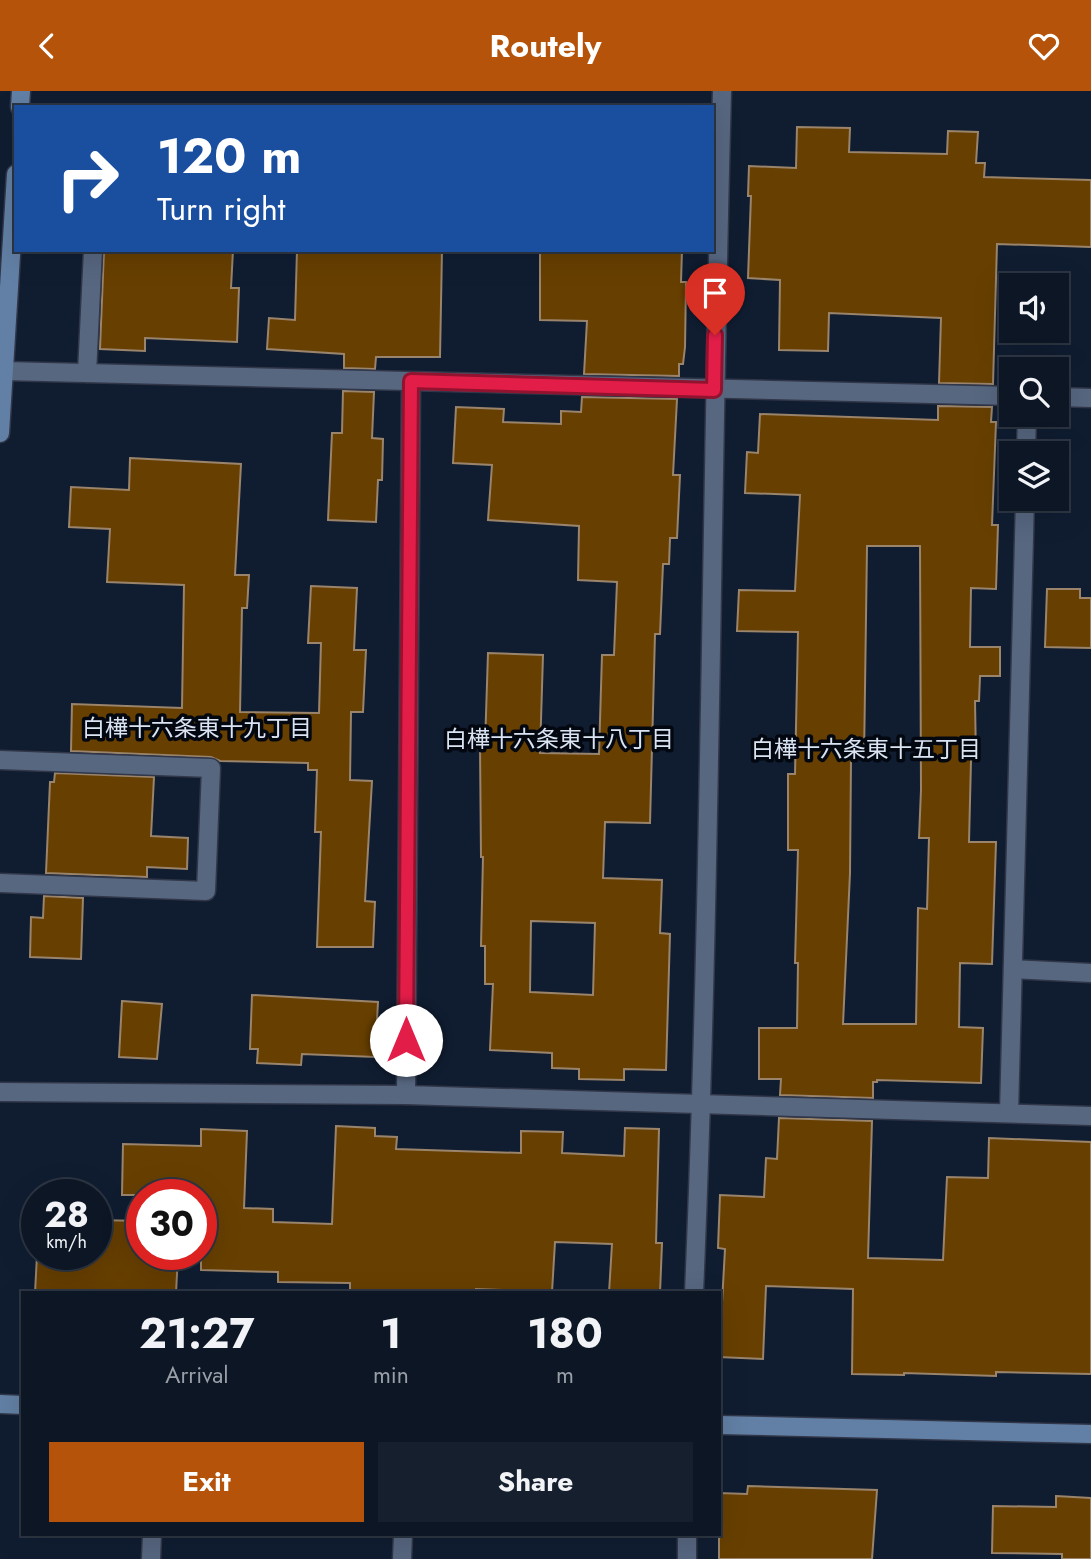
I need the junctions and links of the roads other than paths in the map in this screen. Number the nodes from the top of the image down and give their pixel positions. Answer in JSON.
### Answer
{"nodes":[{"id":1,"x":722,"y":91,"type":"edge"},
{"id":2,"x":14,"y":197,"type":"edge"},
{"id":3,"x":93,"y":252,"type":"edge"},
{"id":4,"x":4,"y":311,"type":"edge"},
{"id":5,"x":4,"y":370,"type":"junction"},
{"id":6,"x":87,"y":373,"type":"junction"},
{"id":7,"x":411,"y":381,"type":"junction"},
{"id":8,"x":714,"y":390,"type":"junction"},
{"id":9,"x":999,"y":396,"type":"edge"},
{"id":10,"x":1069,"y":397,"type":"edge"},
{"id":11,"x":1091,"y":398,"type":"edge"},
{"id":12,"x":0,"y":433,"type":"edge"},
{"id":13,"x":1025,"y":511,"type":"edge"},
{"id":14,"x":0,"y":760,"type":"edge"},
{"id":15,"x":0,"y":883,"type":"edge"},
{"id":16,"x":1013,"y":969,"type":"junction"},
{"id":17,"x":1091,"y":973,"type":"edge"},
{"id":18,"x":0,"y":1092,"type":"edge"},
{"id":19,"x":406,"y":1095,"type":"junction"},
{"id":20,"x":702,"y":1104,"type":"junction"},
{"id":21,"x":1009,"y":1113,"type":"junction"},
{"id":22,"x":1091,"y":1116,"type":"edge"},
{"id":23,"x":694,"y":1291,"type":"edge"},
{"id":24,"x":0,"y":1404,"type":"edge"},
{"id":25,"x":21,"y":1405,"type":"edge"},
{"id":26,"x":721,"y":1425,"type":"edge"},
{"id":27,"x":1091,"y":1434,"type":"edge"},
{"id":28,"x":152,"y":1536,"type":"edge"},
{"id":29,"x":403,"y":1536,"type":"edge"},
{"id":30,"x":687,"y":1536,"type":"edge"},
{"id":31,"x":151,"y":1559,"type":"edge"},
{"id":32,"x":402,"y":1559,"type":"edge"},
{"id":33,"x":687,"y":1559,"type":"edge"}],
"edges":[{"from":1,"to":8,"type":"street"},
{"from":2,"to":4,"type":"street"},
{"from":3,"to":6,"type":"street"},
{"from":4,"to":5,"type":"street"},
{"from":5,"to":6,"type":"street"},
{"from":5,"to":12,"type":"street"},
{"from":6,"to":7,"type":"street"},
{"from":7,"to":8,"type":"street"},
{"from":7,"to":19,"type":"street"},
{"from":8,"to":9,"type":"street"},
{"from":8,"to":20,"type":"street"},
{"from":10,"to":11,"type":"street"},
{"from":13,"to":16,"type":"street"},
{"from":14,"to":15,"type":"street"},
{"from":16,"to":17,"type":"street"},
{"from":16,"to":21,"type":"street"},
{"from":18,"to":19,"type":"street"},
{"from":19,"to":20,"type":"street"},
{"from":20,"to":21,"type":"street"},
{"from":20,"to":23,"type":"street"},
{"from":21,"to":22,"type":"street"},
{"from":24,"to":25,"type":"street"},
{"from":26,"to":27,"type":"street"},
{"from":28,"to":31,"type":"street"},
{"from":29,"to":32,"type":"street"},
{"from":30,"to":33,"type":"street"}]}
